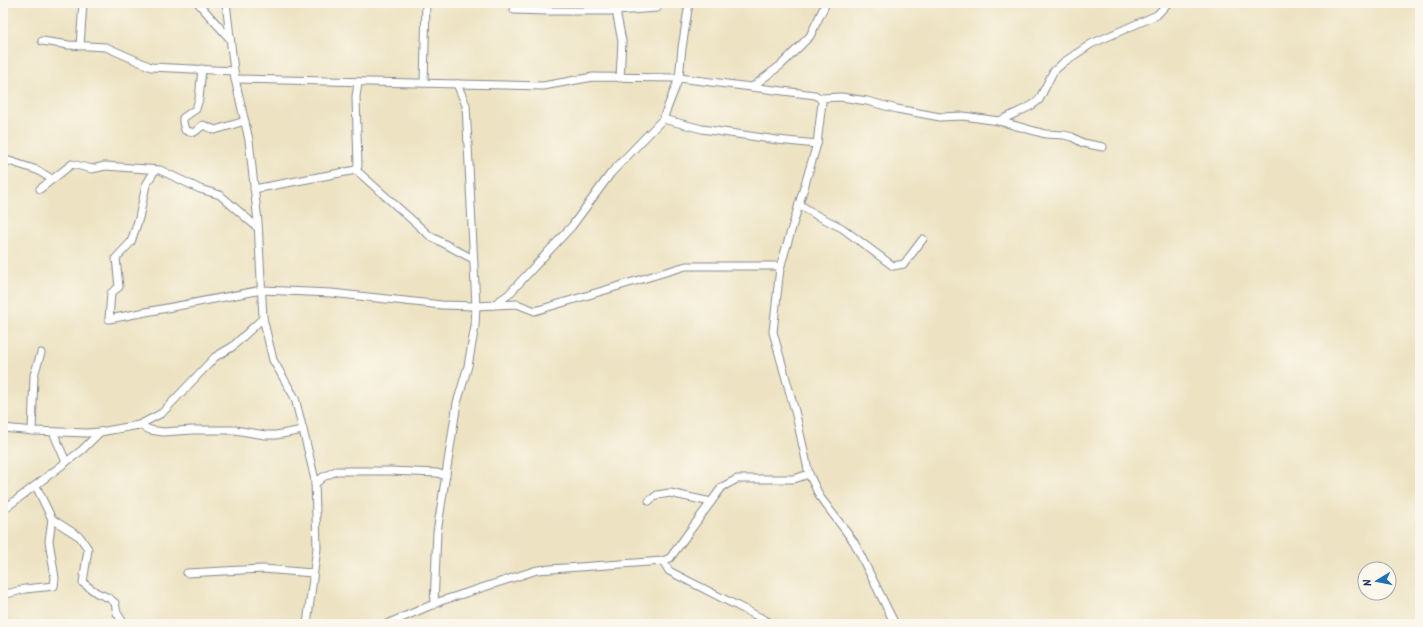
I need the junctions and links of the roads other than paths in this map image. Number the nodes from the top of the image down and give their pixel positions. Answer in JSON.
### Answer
{"nodes":[{"id":1,"x":84,"y":3,"type":"edge"},
{"id":2,"x":198,"y":3,"type":"edge"},
{"id":3,"x":226,"y":3,"type":"edge"},
{"id":4,"x":426,"y":3,"type":"edge"},
{"id":5,"x":689,"y":3,"type":"edge"},
{"id":6,"x":826,"y":3,"type":"edge"},
{"id":7,"x":1168,"y":3,"type":"edge"},
{"id":8,"x":657,"y":8,"type":"dead end"},
{"id":9,"x":514,"y":10,"type":"dead end"},
{"id":10,"x":616,"y":11,"type":"junction"},
{"id":11,"x":230,"y":39,"type":"junction"},
{"id":12,"x":42,"y":41,"type":"dead end"},
{"id":13,"x":80,"y":46,"type":"junction"},
{"id":14,"x":202,"y":69,"type":"junction"},
{"id":15,"x":235,"y":75,"type":"junction"},
{"id":16,"x":620,"y":78,"type":"junction"},
{"id":17,"x":679,"y":78,"type":"junction"},
{"id":18,"x":358,"y":82,"type":"junction"},
{"id":19,"x":424,"y":83,"type":"junction"},
{"id":20,"x":457,"y":84,"type":"junction"},
{"id":21,"x":752,"y":87,"type":"junction"},
{"id":22,"x":820,"y":98,"type":"junction"},
{"id":23,"x":663,"y":119,"type":"junction"},
{"id":24,"x":245,"y":121,"type":"junction"},
{"id":25,"x":999,"y":121,"type":"junction"},
{"id":26,"x":817,"y":144,"type":"junction"},
{"id":27,"x":1103,"y":147,"type":"dead end"},
{"id":28,"x":3,"y":159,"type":"edge"},
{"id":29,"x":155,"y":170,"type":"junction"},
{"id":30,"x":356,"y":170,"type":"junction"},
{"id":31,"x":52,"y":179,"type":"junction"},
{"id":32,"x":40,"y":189,"type":"dead end"},
{"id":33,"x":254,"y":189,"type":"junction"},
{"id":34,"x":799,"y":204,"type":"junction"},
{"id":35,"x":258,"y":228,"type":"junction"},
{"id":36,"x":924,"y":239,"type":"dead end"},
{"id":37,"x":474,"y":259,"type":"junction"},
{"id":38,"x":781,"y":266,"type":"junction"},
{"id":39,"x":262,"y":290,"type":"junction"},
{"id":40,"x":492,"y":305,"type":"junction"},
{"id":41,"x":476,"y":306,"type":"junction"},
{"id":42,"x":263,"y":318,"type":"junction"},
{"id":43,"x":41,"y":353,"type":"dead end"},
{"id":44,"x":139,"y":424,"type":"junction"},
{"id":45,"x":3,"y":428,"type":"edge"},
{"id":46,"x":303,"y":430,"type":"junction"},
{"id":47,"x":32,"y":431,"type":"junction"},
{"id":48,"x":53,"y":432,"type":"junction"},
{"id":49,"x":100,"y":432,"type":"junction"},
{"id":50,"x":66,"y":462,"type":"junction"},
{"id":51,"x":809,"y":474,"type":"junction"},
{"id":52,"x":446,"y":476,"type":"junction"},
{"id":53,"x":315,"y":484,"type":"junction"},
{"id":54,"x":36,"y":486,"type":"junction"},
{"id":55,"x":649,"y":501,"type":"dead end"},
{"id":56,"x":711,"y":502,"type":"junction"},
{"id":57,"x":3,"y":510,"type":"edge"},
{"id":58,"x":52,"y":519,"type":"junction"},
{"id":59,"x":663,"y":561,"type":"junction"},
{"id":60,"x":187,"y":573,"type":"dead end"},
{"id":61,"x":313,"y":573,"type":"junction"},
{"id":62,"x":3,"y":596,"type":"edge"},
{"id":63,"x":434,"y":605,"type":"junction"},
{"id":64,"x":124,"y":624,"type":"edge"},
{"id":65,"x":307,"y":624,"type":"edge"},
{"id":66,"x":387,"y":624,"type":"edge"},
{"id":67,"x":772,"y":624,"type":"edge"},
{"id":68,"x":895,"y":624,"type":"edge"}],
"edges":[{"from":1,"to":13,"type":"street"},
{"from":2,"to":11,"type":"street"},
{"from":3,"to":11,"type":"street"},
{"from":4,"to":19,"type":"street"},
{"from":5,"to":17,"type":"street"},
{"from":6,"to":21,"type":"street"},
{"from":7,"to":25,"type":"street"},
{"from":8,"to":10,"type":"street"},
{"from":9,"to":10,"type":"street"},
{"from":10,"to":16,"type":"street"},
{"from":11,"to":15,"type":"street"},
{"from":12,"to":13,"type":"street"},
{"from":13,"to":14,"type":"street"},
{"from":14,"to":15,"type":"street"},
{"from":14,"to":24,"type":"street"},
{"from":15,"to":18,"type":"street"},
{"from":15,"to":24,"type":"street"},
{"from":16,"to":17,"type":"street"},
{"from":16,"to":20,"type":"street"},
{"from":17,"to":21,"type":"street"},
{"from":17,"to":23,"type":"street"},
{"from":18,"to":19,"type":"street"},
{"from":18,"to":30,"type":"street"},
{"from":19,"to":20,"type":"street"},
{"from":20,"to":37,"type":"street"},
{"from":21,"to":22,"type":"street"},
{"from":22,"to":25,"type":"street"},
{"from":22,"to":26,"type":"street"},
{"from":23,"to":26,"type":"street"},
{"from":23,"to":40,"type":"street"},
{"from":24,"to":33,"type":"street"},
{"from":25,"to":27,"type":"street"},
{"from":26,"to":34,"type":"street"},
{"from":28,"to":31,"type":"street"},
{"from":29,"to":31,"type":"street"},
{"from":29,"to":35,"type":"street"},
{"from":29,"to":39,"type":"street"},
{"from":30,"to":33,"type":"street"},
{"from":30,"to":37,"type":"street"},
{"from":31,"to":32,"type":"street"},
{"from":33,"to":35,"type":"street"},
{"from":34,"to":36,"type":"street"},
{"from":34,"to":38,"type":"street"},
{"from":35,"to":39,"type":"street"},
{"from":37,"to":41,"type":"street"},
{"from":38,"to":40,"type":"street"},
{"from":38,"to":51,"type":"street"},
{"from":39,"to":41,"type":"street"},
{"from":39,"to":42,"type":"street"},
{"from":40,"to":41,"type":"street"},
{"from":41,"to":52,"type":"street"},
{"from":42,"to":44,"type":"street"},
{"from":42,"to":46,"type":"street"},
{"from":43,"to":47,"type":"street"},
{"from":44,"to":46,"type":"street"},
{"from":44,"to":49,"type":"street"},
{"from":45,"to":47,"type":"street"},
{"from":46,"to":53,"type":"street"},
{"from":47,"to":48,"type":"street"},
{"from":48,"to":49,"type":"street"},
{"from":48,"to":50,"type":"street"},
{"from":49,"to":50,"type":"street"},
{"from":50,"to":54,"type":"street"},
{"from":51,"to":56,"type":"street"},
{"from":51,"to":68,"type":"street"},
{"from":52,"to":53,"type":"street"},
{"from":52,"to":63,"type":"street"},
{"from":53,"to":61,"type":"street"},
{"from":54,"to":57,"type":"street"},
{"from":54,"to":58,"type":"street"},
{"from":55,"to":56,"type":"street"},
{"from":56,"to":59,"type":"street"},
{"from":58,"to":62,"type":"street"},
{"from":58,"to":64,"type":"street"},
{"from":59,"to":63,"type":"street"},
{"from":59,"to":67,"type":"street"},
{"from":60,"to":61,"type":"street"},
{"from":61,"to":65,"type":"street"},
{"from":63,"to":66,"type":"street"}]}
